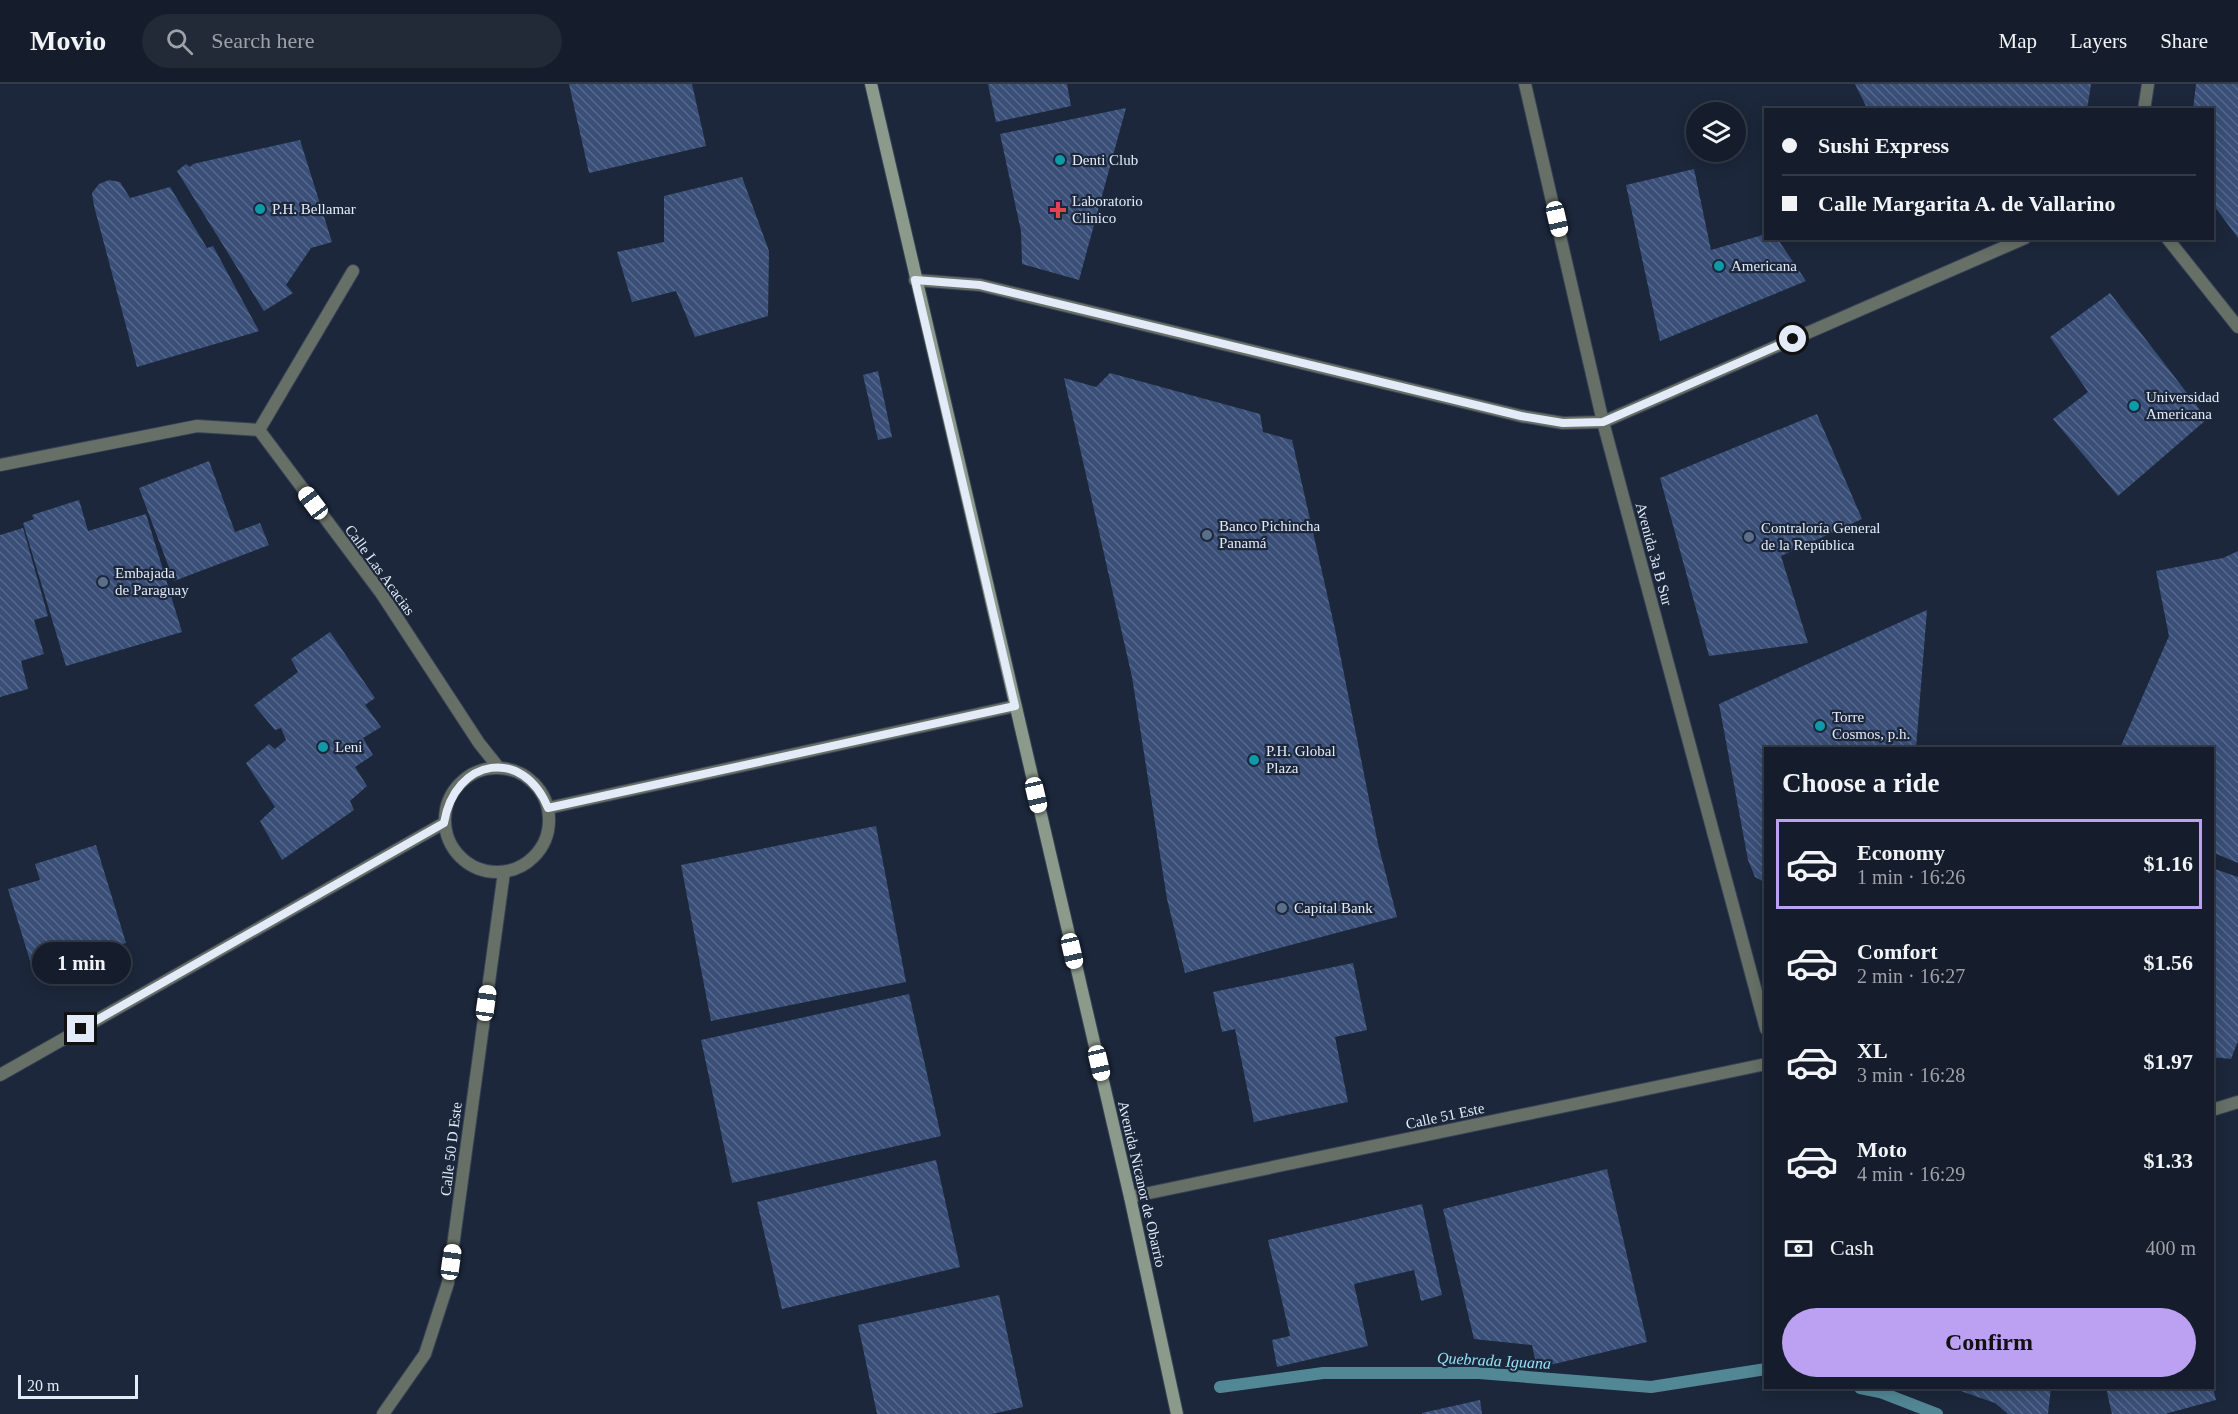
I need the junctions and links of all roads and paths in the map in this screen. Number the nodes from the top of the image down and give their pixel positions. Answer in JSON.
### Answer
{"nodes":[{"id":1,"x":871,"y":84,"type":"edge"},
{"id":2,"x":1525,"y":84,"type":"edge"},
{"id":3,"x":2148,"y":84,"type":"edge"},
{"id":4,"x":2144,"y":108,"type":"edge"},
{"id":5,"x":2020,"y":240,"type":"edge"},
{"id":6,"x":2169,"y":240,"type":"edge"},
{"id":7,"x":353,"y":271,"type":"dead end"},
{"id":8,"x":915,"y":280,"type":"junction"},
{"id":9,"x":2238,"y":327,"type":"edge"},
{"id":10,"x":1603,"y":422,"type":"junction"},
{"id":11,"x":259,"y":430,"type":"junction"},
{"id":12,"x":0,"y":465,"type":"edge"},
{"id":13,"x":1015,"y":706,"type":"junction"},
{"id":14,"x":499,"y":768,"type":"junction"},
{"id":15,"x":548,"y":808,"type":"junction"},
{"id":16,"x":444,"y":823,"type":"junction"},
{"id":17,"x":504,"y":872,"type":"junction"},
{"id":18,"x":1764,"y":1022,"type":"edge"},
{"id":19,"x":1764,"y":1064,"type":"edge"},
{"id":20,"x":0,"y":1075,"type":"edge"},
{"id":21,"x":2238,"y":1102,"type":"edge"},
{"id":22,"x":2214,"y":1109,"type":"edge"},
{"id":23,"x":1130,"y":1197,"type":"junction"},
{"id":24,"x":383,"y":1414,"type":"edge"},
{"id":25,"x":1178,"y":1414,"type":"edge"}],
"edges":[{"from":1,"to":8,"type":"main road","name":"Avenida Nicanor de Obarrio"},
{"from":2,"to":10,"type":"street","name":"Avenida 3a B Sur"},
{"from":3,"to":4,"type":"street"},
{"from":5,"to":10,"type":"street"},
{"from":6,"to":9,"type":"street"},
{"from":7,"to":11,"type":"street"},
{"from":8,"to":10,"type":"street"},
{"from":8,"to":13,"type":"main road","name":"Avenida Nicanor de Obarrio"},
{"from":10,"to":18,"type":"street","name":"Avenida 3a B Sur"},
{"from":11,"to":12,"type":"street"},
{"from":11,"to":14,"type":"street","name":"Calle Las Acacias"},
{"from":13,"to":15,"type":"street"},
{"from":13,"to":23,"type":"main road","name":"Avenida Nicanor de Obarrio"},
{"from":14,"to":15,"type":"street"},
{"from":14,"to":16,"type":"street"},
{"from":15,"to":17,"type":"street"},
{"from":16,"to":17,"type":"street"},
{"from":16,"to":20,"type":"street"},
{"from":17,"to":24,"type":"street","name":"Calle 50 D Este"},
{"from":19,"to":23,"type":"street","name":"Calle 51 Este"},
{"from":21,"to":22,"type":"street"},
{"from":23,"to":25,"type":"main road","name":"Avenida Nicanor de Obarrio"}]}
